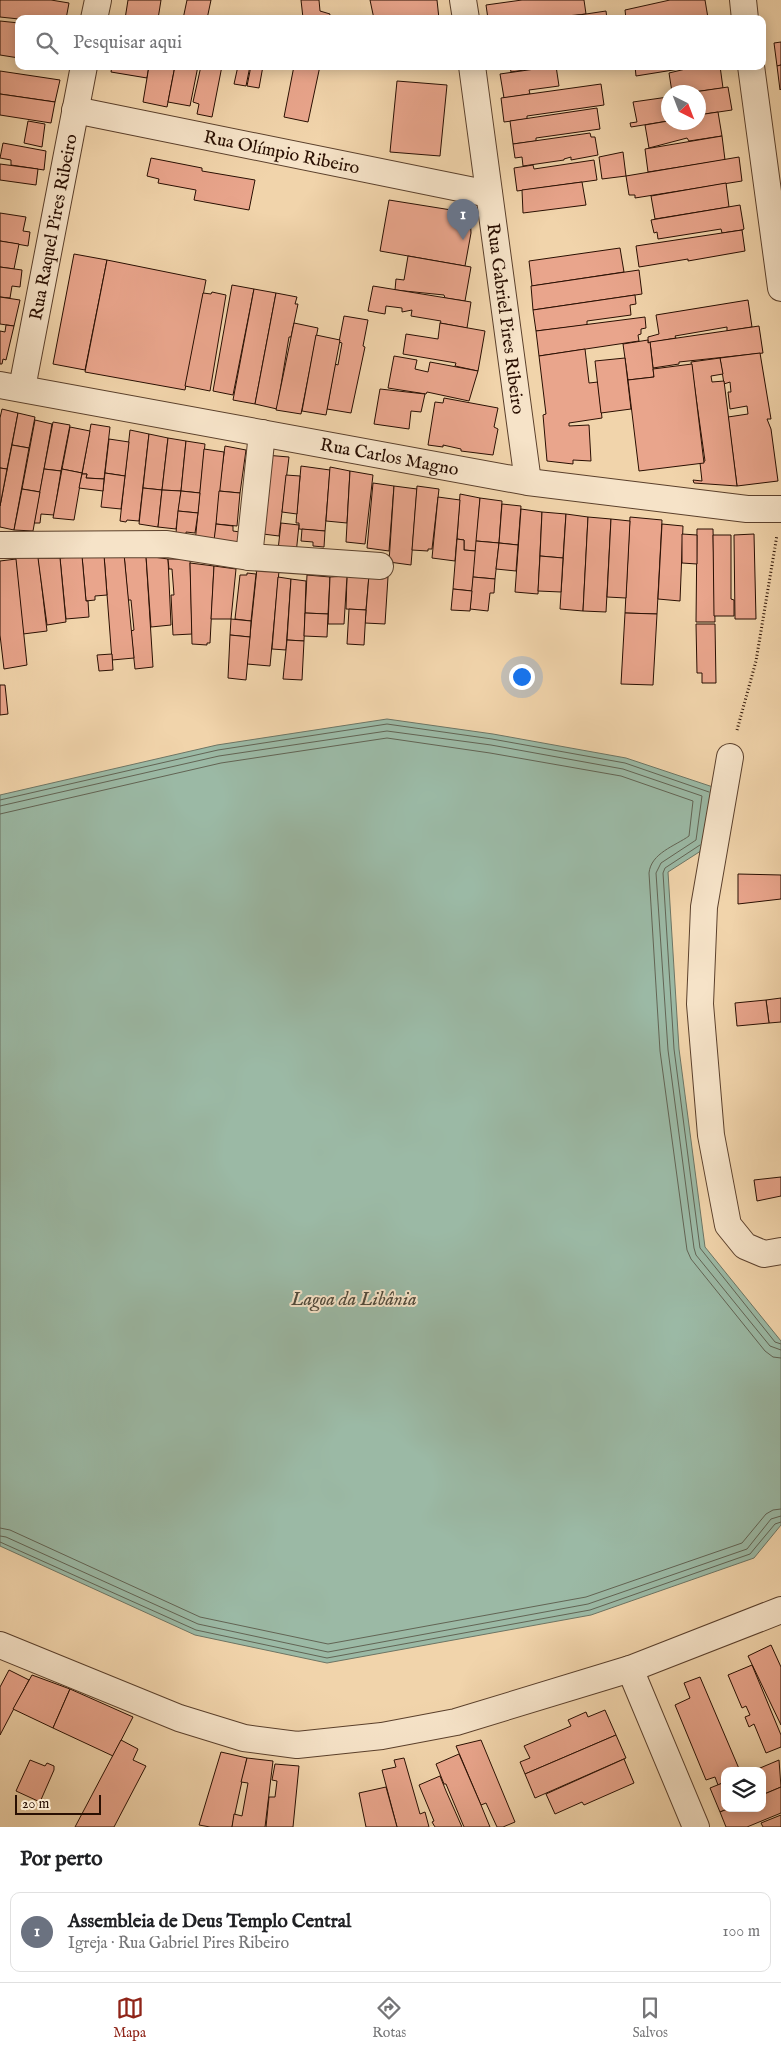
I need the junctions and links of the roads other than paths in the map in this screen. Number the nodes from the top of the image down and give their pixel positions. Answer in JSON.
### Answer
{"nodes":[{"id":1,"x":98,"y":0,"type":"edge"},
{"id":2,"x":463,"y":0,"type":"edge"},
{"id":3,"x":743,"y":0,"type":"edge"},
{"id":4,"x":95,"y":15,"type":"edge"},
{"id":5,"x":465,"y":15,"type":"edge"},
{"id":6,"x":745,"y":15,"type":"edge"},
{"id":7,"x":83,"y":70,"type":"edge"},
{"id":8,"x":473,"y":70,"type":"edge"},
{"id":9,"x":753,"y":70,"type":"edge"},
{"id":10,"x":75,"y":110,"type":"junction"},
{"id":11,"x":489,"y":194,"type":"junction"},
{"id":12,"x":781,"y":288,"type":"edge"},
{"id":13,"x":11,"y":386,"type":"edge"},
{"id":14,"x":262,"y":433,"type":"junction"},
{"id":15,"x":528,"y":482,"type":"junction"},
{"id":16,"x":781,"y":509,"type":"edge"},
{"id":17,"x":0,"y":545,"type":"edge"},
{"id":18,"x":249,"y":557,"type":"junction"},
{"id":19,"x":380,"y":566,"type":"dead end"},
{"id":20,"x":730,"y":757,"type":"road end"},
{"id":21,"x":781,"y":1251,"type":"edge"},
{"id":22,"x":781,"y":1610,"type":"edge"},
{"id":23,"x":0,"y":1645,"type":"edge"},
{"id":24,"x":630,"y":1669,"type":"junction"},
{"id":25,"x":696,"y":1827,"type":"edge"}],
"edges":[{"from":1,"to":4,"type":"street"},
{"from":2,"to":5,"type":"street"},
{"from":3,"to":6,"type":"street"},
{"from":7,"to":10,"type":"street","name":"Rua Raquel Pires Ribeiro"},
{"from":8,"to":11,"type":"street","name":"Rua Gabriel Pires Ribeiro"},
{"from":9,"to":12,"type":"street"},
{"from":10,"to":11,"type":"street","name":"Rua Olímpio Ribeiro"},
{"from":10,"to":13,"type":"street","name":"Rua Raquel Pires Ribeiro"},
{"from":11,"to":15,"type":"street","name":"Rua Gabriel Pires Ribeiro"},
{"from":13,"to":14,"type":"street","name":"Rua Carlos Magno"},
{"from":14,"to":15,"type":"street","name":"Rua Carlos Magno"},
{"from":14,"to":18,"type":"street"},
{"from":15,"to":16,"type":"street","name":"Rua Carlos Magno"},
{"from":17,"to":18,"type":"street"},
{"from":18,"to":19,"type":"street"},
{"from":20,"to":21,"type":"street"},
{"from":22,"to":24,"type":"street"},
{"from":23,"to":24,"type":"street"},
{"from":24,"to":25,"type":"street"}]}
